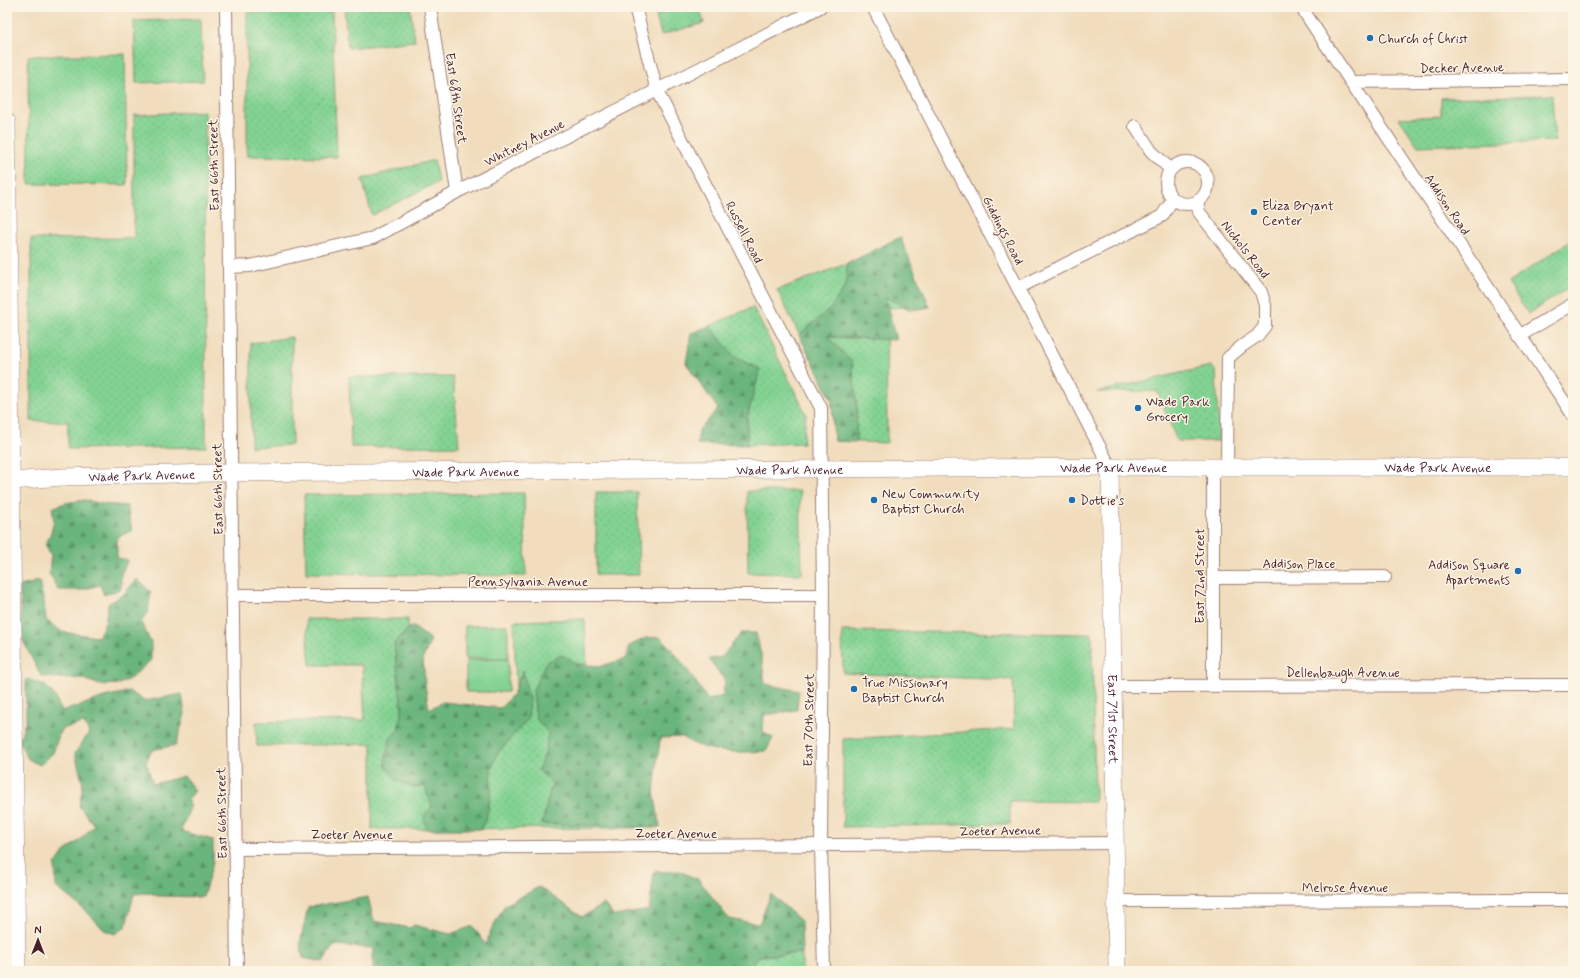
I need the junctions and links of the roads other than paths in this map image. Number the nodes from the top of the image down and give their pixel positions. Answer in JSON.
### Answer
{"nodes":[{"id":1,"x":226,"y":7,"type":"edge"},
{"id":2,"x":430,"y":7,"type":"edge"},
{"id":3,"x":635,"y":7,"type":"edge"},
{"id":4,"x":820,"y":7,"type":"edge"},
{"id":5,"x":873,"y":7,"type":"edge"},
{"id":6,"x":1301,"y":7,"type":"edge"},
{"id":7,"x":1573,"y":79,"type":"edge"},
{"id":8,"x":1351,"y":82,"type":"junction"},
{"id":9,"x":657,"y":90,"type":"junction"},
{"id":10,"x":7,"y":122,"type":"edge"},
{"id":11,"x":1135,"y":126,"type":"dead end"},
{"id":12,"x":1170,"y":169,"type":"junction"},
{"id":13,"x":457,"y":192,"type":"junction"},
{"id":14,"x":1173,"y":199,"type":"junction"},
{"id":15,"x":1197,"y":202,"type":"junction"},
{"id":16,"x":229,"y":267,"type":"junction"},
{"id":17,"x":1018,"y":288,"type":"junction"},
{"id":18,"x":1573,"y":304,"type":"edge"},
{"id":19,"x":1519,"y":336,"type":"junction"},
{"id":20,"x":8,"y":342,"type":"edge"},
{"id":21,"x":1573,"y":415,"type":"edge"},
{"id":22,"x":1110,"y":467,"type":"junction"},
{"id":23,"x":1220,"y":467,"type":"junction"},
{"id":24,"x":1573,"y":467,"type":"edge"},
{"id":25,"x":821,"y":469,"type":"junction"},
{"id":26,"x":231,"y":473,"type":"junction"},
{"id":27,"x":9,"y":481,"type":"edge"},
{"id":28,"x":1385,"y":577,"type":"dead end"},
{"id":29,"x":1213,"y":578,"type":"junction"},
{"id":30,"x":232,"y":595,"type":"junction"},
{"id":31,"x":823,"y":595,"type":"junction"},
{"id":32,"x":1573,"y":685,"type":"edge"},
{"id":33,"x":1113,"y":686,"type":"junction"},
{"id":34,"x":1213,"y":686,"type":"junction"},
{"id":35,"x":1116,"y":843,"type":"junction"},
{"id":36,"x":820,"y":846,"type":"junction"},
{"id":37,"x":235,"y":849,"type":"junction"},
{"id":38,"x":11,"y":878,"type":"edge"},
{"id":39,"x":1573,"y":900,"type":"edge"},
{"id":40,"x":1116,"y":901,"type":"junction"},
{"id":41,"x":17,"y":971,"type":"edge"},
{"id":42,"x":237,"y":971,"type":"edge"},
{"id":43,"x":824,"y":971,"type":"edge"},
{"id":44,"x":1118,"y":971,"type":"edge"}],
"edges":[{"from":1,"to":16,"type":"street","name":"East 66th Street"},
{"from":2,"to":13,"type":"street","name":"East 68th Street"},
{"from":3,"to":9,"type":"street","name":"Russell Road"},
{"from":4,"to":9,"type":"street","name":"Whitney Avenue"},
{"from":5,"to":17,"type":"street","name":"Giddings Road"},
{"from":6,"to":8,"type":"street","name":"Addison Road"},
{"from":7,"to":8,"type":"street","name":"Decker Avenue"},
{"from":8,"to":19,"type":"street","name":"Addison Road"},
{"from":9,"to":13,"type":"street","name":"Whitney Avenue"},
{"from":9,"to":25,"type":"street","name":"Russell Road"},
{"from":10,"to":20,"type":"street"},
{"from":11,"to":12,"type":"street"},
{"from":12,"to":14,"type":"street"},
{"from":12,"to":15,"type":"street"},
{"from":13,"to":16,"type":"street","name":"Whitney Avenue"},
{"from":14,"to":15,"type":"street"},
{"from":14,"to":17,"type":"street"},
{"from":15,"to":23,"type":"street","name":"Nichols Road"},
{"from":16,"to":26,"type":"street","name":"East 66th Street"},
{"from":17,"to":22,"type":"street","name":"Giddings Road"},
{"from":18,"to":19,"type":"street"},
{"from":19,"to":21,"type":"street","name":"Addison Road"},
{"from":20,"to":27,"type":"street"},
{"from":22,"to":23,"type":"street","name":"Wade Park Avenue"},
{"from":22,"to":25,"type":"street","name":"Wade Park Avenue"},
{"from":22,"to":33,"type":"street","name":"East 71st Street"},
{"from":23,"to":24,"type":"street","name":"Wade Park Avenue"},
{"from":23,"to":29,"type":"street","name":"East 72nd Street"},
{"from":25,"to":26,"type":"street","name":"Wade Park Avenue"},
{"from":25,"to":31,"type":"street","name":"East 70th Street"},
{"from":26,"to":27,"type":"street","name":"Wade Park Avenue"},
{"from":26,"to":30,"type":"street","name":"East 66th Street"},
{"from":27,"to":38,"type":"street"},
{"from":28,"to":29,"type":"street","name":"Addison Place"},
{"from":29,"to":34,"type":"street","name":"East 72nd Street"},
{"from":30,"to":31,"type":"street","name":"Pennsylvania Avenue"},
{"from":30,"to":37,"type":"street","name":"East 66th Street"},
{"from":31,"to":36,"type":"street","name":"East 70th Street"},
{"from":32,"to":34,"type":"street","name":"Dellenbaugh Avenue"},
{"from":33,"to":34,"type":"street","name":"Dellenbaugh Avenue"},
{"from":33,"to":35,"type":"street","name":"East 71st Street"},
{"from":35,"to":36,"type":"street","name":"Zoeter Avenue"},
{"from":35,"to":40,"type":"street","name":"East 71st Street"},
{"from":36,"to":37,"type":"street","name":"Zoeter Avenue"},
{"from":36,"to":43,"type":"street","name":"East 70th Street"},
{"from":37,"to":42,"type":"street","name":"East 66th Street"},
{"from":38,"to":41,"type":"street"},
{"from":39,"to":40,"type":"street","name":"Melrose Avenue"},
{"from":40,"to":44,"type":"street","name":"East 71st Street"}]}
